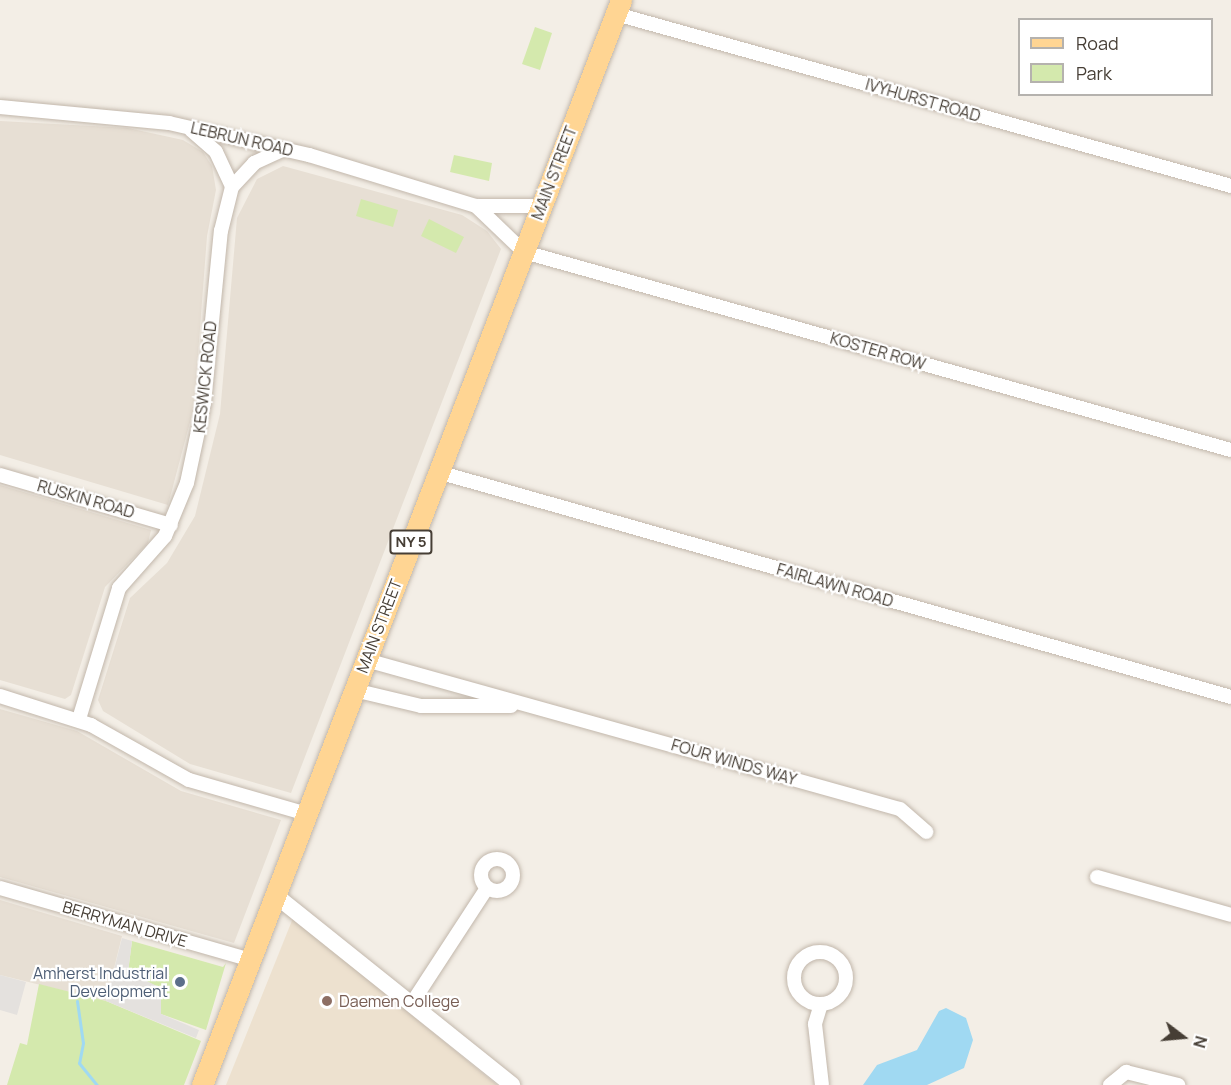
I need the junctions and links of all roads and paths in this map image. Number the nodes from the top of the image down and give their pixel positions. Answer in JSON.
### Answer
{"nodes":[{"id":1,"x":619,"y":7,"type":"edge"},
{"id":2,"x":0,"y":107,"type":"edge"},
{"id":3,"x":186,"y":127,"type":"junction"},
{"id":4,"x":284,"y":149,"type":"junction"},
{"id":5,"x":1231,"y":186,"type":"edge"},
{"id":6,"x":232,"y":187,"type":"junction"},
{"id":7,"x":477,"y":206,"type":"junction"},
{"id":8,"x":540,"y":206,"type":"junction"},
{"id":9,"x":524,"y":252,"type":"junction"},
{"id":10,"x":1231,"y":450,"type":"edge"},
{"id":11,"x":438,"y":472,"type":"junction"},
{"id":12,"x":0,"y":475,"type":"edge"},
{"id":13,"x":171,"y":525,"type":"junction"},
{"id":14,"x":366,"y":660,"type":"junction"},
{"id":15,"x":354,"y":690,"type":"junction"},
{"id":16,"x":0,"y":696,"type":"edge"},
{"id":17,"x":1231,"y":697,"type":"edge"},
{"id":18,"x":534,"y":706,"type":"junction"},
{"id":19,"x":79,"y":719,"type":"junction"},
{"id":20,"x":307,"y":814,"type":"junction"},
{"id":21,"x":926,"y":832,"type":"dead end"},
{"id":22,"x":1097,"y":877,"type":"dead end"},
{"id":23,"x":0,"y":888,"type":"edge"},
{"id":24,"x":487,"y":888,"type":"dead end"},
{"id":25,"x":275,"y":895,"type":"junction"},
{"id":26,"x":1231,"y":915,"type":"edge"},
{"id":27,"x":251,"y":960,"type":"junction"},
{"id":28,"x":412,"y":1003,"type":"junction"},
{"id":29,"x":821,"y":1004,"type":"dead end"},
{"id":30,"x":202,"y":1085,"type":"edge"},
{"id":31,"x":512,"y":1085,"type":"edge"},
{"id":32,"x":822,"y":1085,"type":"edge"},
{"id":33,"x":1110,"y":1085,"type":"edge"},
{"id":34,"x":1178,"y":1085,"type":"edge"}],
"edges":[{"from":1,"to":5,"type":"street","name":"IVYHURST ROAD"},
{"from":1,"to":8,"type":"main road","name":"MAIN STREET","number":"NY 5"},
{"from":2,"to":3,"type":"street","name":"LEBRUN ROAD"},
{"from":3,"to":4,"type":"street","name":"LEBRUN ROAD"},
{"from":3,"to":6,"type":"street"},
{"from":4,"to":6,"type":"street","name":"KESWICK ROAD"},
{"from":4,"to":7,"type":"street","name":"LEBRUN ROAD"},
{"from":6,"to":13,"type":"street","name":"KESWICK ROAD"},
{"from":7,"to":8,"type":"street","name":"LEBRUN ROAD"},
{"from":7,"to":9,"type":"street","name":"LEBRUN ROAD"},
{"from":8,"to":9,"type":"main road","name":"MAIN STREET","number":"NY 5"},
{"from":9,"to":10,"type":"street","name":"KOSTER ROW"},
{"from":9,"to":11,"type":"main road","name":"MAIN STREET","number":"NY 5"},
{"from":11,"to":14,"type":"main road","name":"MAIN STREET","number":"NY 5"},
{"from":11,"to":17,"type":"street","name":"FAIRLAWN ROAD"},
{"from":12,"to":13,"type":"street","name":"RUSKIN ROAD"},
{"from":13,"to":19,"type":"street","name":"KESWICK ROAD"},
{"from":14,"to":15,"type":"main road","name":"MAIN STREET","number":"NY 5"},
{"from":14,"to":18,"type":"street","name":"FOUR WINDS WAY"},
{"from":15,"to":18,"type":"street","name":"FOUR WINDS WAY"},
{"from":15,"to":20,"type":"main road","name":"MAIN STREET","number":"NY 5"},
{"from":16,"to":19,"type":"street"},
{"from":18,"to":21,"type":"street","name":"FOUR WINDS WAY"},
{"from":19,"to":20,"type":"street"},
{"from":20,"to":25,"type":"main road","name":"MAIN STREET","number":"NY 5"},
{"from":22,"to":26,"type":"street"},
{"from":23,"to":27,"type":"street","name":"BERRYMAN DRIVE"},
{"from":24,"to":28,"type":"street"},
{"from":25,"to":27,"type":"main road","name":"MAIN STREET","number":"NY 5"},
{"from":25,"to":28,"type":"street"},
{"from":27,"to":30,"type":"main road","name":"MAIN STREET","number":"NY 5"},
{"from":28,"to":31,"type":"street"},
{"from":29,"to":32,"type":"street"},
{"from":33,"to":34,"type":"street"}]}
